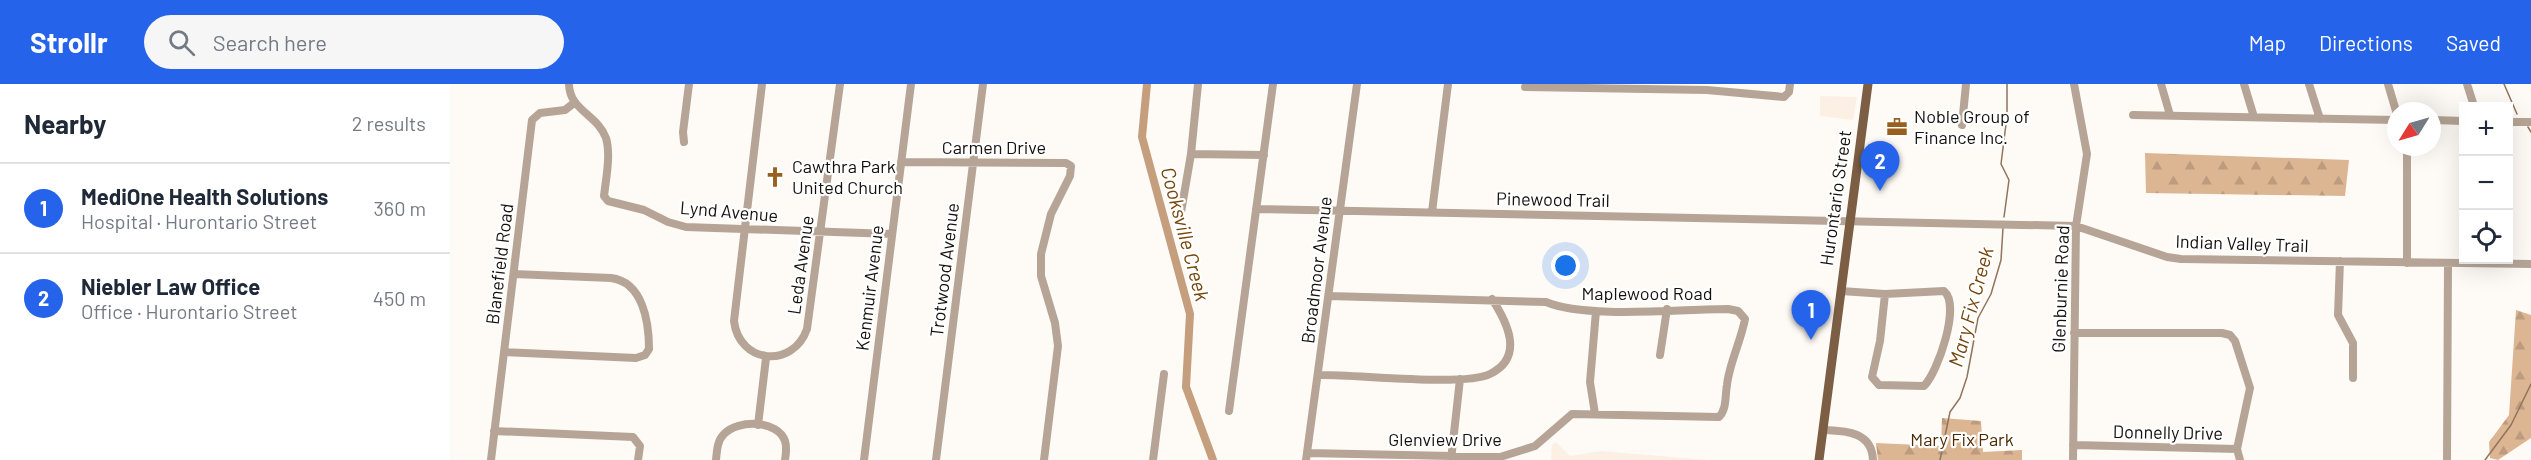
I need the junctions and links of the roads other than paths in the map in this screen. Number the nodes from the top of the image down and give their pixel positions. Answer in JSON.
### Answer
{"nodes":[{"id":1,"x":569,"y":84,"type":"edge"},
{"id":2,"x":689,"y":84,"type":"edge"},
{"id":3,"x":762,"y":84,"type":"edge"},
{"id":4,"x":840,"y":84,"type":"edge"},
{"id":5,"x":911,"y":84,"type":"edge"},
{"id":6,"x":983,"y":84,"type":"edge"},
{"id":7,"x":1198,"y":84,"type":"edge"},
{"id":8,"x":1273,"y":84,"type":"edge"},
{"id":9,"x":1357,"y":84,"type":"edge"},
{"id":10,"x":1448,"y":84,"type":"edge"},
{"id":11,"x":1790,"y":84,"type":"edge"},
{"id":12,"x":1869,"y":84,"type":"edge"},
{"id":13,"x":1966,"y":84,"type":"edge"},
{"id":14,"x":2074,"y":84,"type":"edge"},
{"id":15,"x":2161,"y":84,"type":"edge"},
{"id":16,"x":2244,"y":84,"type":"edge"},
{"id":17,"x":2309,"y":84,"type":"edge"},
{"id":18,"x":2388,"y":84,"type":"edge"},
{"id":19,"x":2467,"y":84,"type":"edge"},
{"id":20,"x":1525,"y":87,"type":"dead end"},
{"id":21,"x":1707,"y":87,"type":"edge"},
{"id":22,"x":2393,"y":102,"type":"edge"},
{"id":23,"x":2473,"y":102,"type":"edge"},
{"id":24,"x":574,"y":103,"type":"junction"},
{"id":25,"x":2133,"y":115,"type":"dead end"},
{"id":26,"x":2170,"y":115,"type":"junction"},
{"id":27,"x":2254,"y":117,"type":"junction"},
{"id":28,"x":2320,"y":119,"type":"junction"},
{"id":29,"x":2387,"y":120,"type":"edge"},
{"id":30,"x":2441,"y":120,"type":"edge"},
{"id":31,"x":2459,"y":121,"type":"edge"},
{"id":32,"x":2513,"y":122,"type":"edge"},
{"id":33,"x":2531,"y":122,"type":"edge"},
{"id":34,"x":1962,"y":125,"type":"dead end"},
{"id":35,"x":684,"y":142,"type":"dead end"},
{"id":36,"x":1191,"y":154,"type":"junction"},
{"id":37,"x":1264,"y":155,"type":"junction"},
{"id":38,"x":2407,"y":156,"type":"edge"},
{"id":39,"x":901,"y":162,"type":"junction"},
{"id":40,"x":973,"y":163,"type":"junction"},
{"id":41,"x":1256,"y":209,"type":"junction"},
{"id":42,"x":1340,"y":211,"type":"junction"},
{"id":43,"x":1432,"y":212,"type":"junction"},
{"id":44,"x":1180,"y":218,"type":"dead end"},
{"id":45,"x":1850,"y":221,"type":"junction"},
{"id":46,"x":2076,"y":226,"type":"junction"},
{"id":47,"x":745,"y":231,"type":"junction"},
{"id":48,"x":820,"y":233,"type":"junction"},
{"id":49,"x":892,"y":234,"type":"junction"},
{"id":50,"x":2340,"y":261,"type":"junction"},
{"id":51,"x":2407,"y":263,"type":"junction"},
{"id":52,"x":2448,"y":263,"type":"junction"},
{"id":53,"x":2531,"y":264,"type":"edge"},
{"id":54,"x":514,"y":274,"type":"junction"},
{"id":55,"x":1840,"y":291,"type":"junction"},
{"id":56,"x":1885,"y":294,"type":"junction"},
{"id":57,"x":1329,"y":296,"type":"junction"},
{"id":58,"x":1492,"y":299,"type":"junction"},
{"id":59,"x":1667,"y":309,"type":"junction"},
{"id":60,"x":1596,"y":311,"type":"junction"},
{"id":61,"x":2074,"y":333,"type":"junction"},
{"id":62,"x":505,"y":352,"type":"junction"},
{"id":63,"x":1660,"y":355,"type":"dead end"},
{"id":64,"x":766,"y":358,"type":"junction"},
{"id":65,"x":1164,"y":374,"type":"dead end"},
{"id":66,"x":1319,"y":375,"type":"junction"},
{"id":67,"x":2353,"y":378,"type":"dead end"},
{"id":68,"x":1460,"y":379,"type":"junction"},
{"id":69,"x":1229,"y":411,"type":"dead end"},
{"id":70,"x":1595,"y":414,"type":"junction"},
{"id":71,"x":1713,"y":417,"type":"joint"},
{"id":72,"x":758,"y":425,"type":"junction"},
{"id":73,"x":1823,"y":430,"type":"junction"},
{"id":74,"x":494,"y":431,"type":"junction"},
{"id":75,"x":2073,"y":445,"type":"junction"},
{"id":76,"x":2238,"y":449,"type":"junction"},
{"id":77,"x":1307,"y":456,"type":"edge"},
{"id":78,"x":1451,"y":459,"type":"edge"},
{"id":79,"x":491,"y":460,"type":"edge"},
{"id":80,"x":638,"y":460,"type":"edge"},
{"id":81,"x":716,"y":460,"type":"edge"},
{"id":82,"x":785,"y":460,"type":"edge"},
{"id":83,"x":864,"y":460,"type":"edge"},
{"id":84,"x":936,"y":460,"type":"edge"},
{"id":85,"x":1044,"y":460,"type":"edge"},
{"id":86,"x":1153,"y":460,"type":"edge"},
{"id":87,"x":1819,"y":460,"type":"edge"},
{"id":88,"x":1873,"y":460,"type":"edge"},
{"id":89,"x":2073,"y":460,"type":"edge"},
{"id":90,"x":2240,"y":460,"type":"edge"},
{"id":91,"x":2446,"y":460,"type":"edge"}],
"edges":[{"from":1,"to":24,"type":"street"},
{"from":2,"to":35,"type":"street"},
{"from":3,"to":47,"type":"street"},
{"from":4,"to":48,"type":"street","name":"Leda Avenue"},
{"from":5,"to":39,"type":"street","name":"Kenmuir Avenue"},
{"from":6,"to":40,"type":"street","name":"Trotwood Avenue"},
{"from":7,"to":36,"type":"street"},
{"from":8,"to":37,"type":"street"},
{"from":9,"to":42,"type":"street","name":"Broadmoor Avenue"},
{"from":10,"to":43,"type":"street"},
{"from":11,"to":21,"type":"street"},
{"from":12,"to":45,"type":"main road","name":"Hurontario Street"},
{"from":13,"to":34,"type":"street"},
{"from":14,"to":46,"type":"street","name":"Glenburnie Road"},
{"from":15,"to":26,"type":"street"},
{"from":16,"to":27,"type":"street"},
{"from":17,"to":28,"type":"street"},
{"from":18,"to":22,"type":"street"},
{"from":19,"to":23,"type":"street"},
{"from":20,"to":21,"type":"street"},
{"from":24,"to":47,"type":"street","name":"Lynd Avenue"},
{"from":24,"to":54,"type":"street","name":"Blanefield Road"},
{"from":25,"to":26,"type":"street"},
{"from":26,"to":27,"type":"street"},
{"from":27,"to":28,"type":"street"},
{"from":28,"to":29,"type":"street"},
{"from":30,"to":31,"type":"street"},
{"from":32,"to":33,"type":"street"},
{"from":36,"to":37,"type":"street"},
{"from":36,"to":44,"type":"street"},
{"from":37,"to":41,"type":"street"},
{"from":38,"to":51,"type":"street"},
{"from":39,"to":40,"type":"street","name":"Carmen Drive"},
{"from":39,"to":49,"type":"street","name":"Kenmuir Avenue"},
{"from":40,"to":84,"type":"street","name":"Trotwood Avenue"},
{"from":40,"to":85,"type":"street","name":"Carmen Drive"},
{"from":41,"to":42,"type":"street","name":"Pinewood Trail"},
{"from":41,"to":69,"type":"street"},
{"from":42,"to":43,"type":"street","name":"Pinewood Trail"},
{"from":42,"to":57,"type":"street","name":"Broadmoor Avenue"},
{"from":43,"to":45,"type":"street","name":"Pinewood Trail"},
{"from":45,"to":46,"type":"street","name":"Indian Valley Trail"},
{"from":45,"to":55,"type":"main road","name":"Hurontario Street"},
{"from":46,"to":50,"type":"street","name":"Indian Valley Trail"},
{"from":46,"to":61,"type":"street","name":"Glenburnie Road"},
{"from":47,"to":48,"type":"street","name":"Lynd Avenue"},
{"from":47,"to":64,"type":"street"},
{"from":48,"to":49,"type":"street","name":"Lynd Avenue"},
{"from":48,"to":64,"type":"street","name":"Leda Avenue"},
{"from":49,"to":83,"type":"street","name":"Kenmuir Avenue"},
{"from":50,"to":51,"type":"street","name":"Indian Valley Trail"},
{"from":50,"to":67,"type":"street"},
{"from":51,"to":52,"type":"street","name":"Indian Valley Trail"},
{"from":52,"to":53,"type":"street","name":"Indian Valley Trail"},
{"from":52,"to":91,"type":"street"},
{"from":54,"to":62,"type":"street","name":"Blanefield Road"},
{"from":54,"to":62,"type":"street"},
{"from":55,"to":56,"type":"street"},
{"from":55,"to":73,"type":"main road","name":"Hurontario Street"},
{"from":56,"to":56,"type":"street"},
{"from":57,"to":58,"type":"street","name":"Maplewood Road"},
{"from":57,"to":66,"type":"street","name":"Broadmoor Avenue"},
{"from":58,"to":60,"type":"street","name":"Maplewood Road"},
{"from":58,"to":68,"type":"street"},
{"from":59,"to":60,"type":"street","name":"Maplewood Road"},
{"from":59,"to":63,"type":"street"},
{"from":59,"to":71,"type":"street","name":"Maplewood Road"},
{"from":60,"to":70,"type":"street"},
{"from":61,"to":75,"type":"street","name":"Glenburnie Road"},
{"from":61,"to":76,"type":"street","name":"Donnelly Drive"},
{"from":62,"to":74,"type":"street","name":"Blanefield Road"},
{"from":64,"to":72,"type":"street"},
{"from":65,"to":86,"type":"street"},
{"from":66,"to":68,"type":"street"},
{"from":66,"to":77,"type":"street","name":"Broadmoor Avenue"},
{"from":68,"to":78,"type":"street"},
{"from":70,"to":71,"type":"street","name":"Glenview Drive"},
{"from":70,"to":78,"type":"street","name":"Glenview Drive"},
{"from":72,"to":81,"type":"street"},
{"from":72,"to":82,"type":"street"},
{"from":73,"to":87,"type":"main road","name":"Hurontario Street"},
{"from":73,"to":88,"type":"street"},
{"from":74,"to":79,"type":"street","name":"Blanefield Road"},
{"from":74,"to":80,"type":"street"},
{"from":75,"to":76,"type":"street","name":"Donnelly Drive"},
{"from":75,"to":89,"type":"street","name":"Glenburnie Road"},
{"from":76,"to":90,"type":"street"},
{"from":77,"to":78,"type":"street","name":"Glenview Drive"}]}
